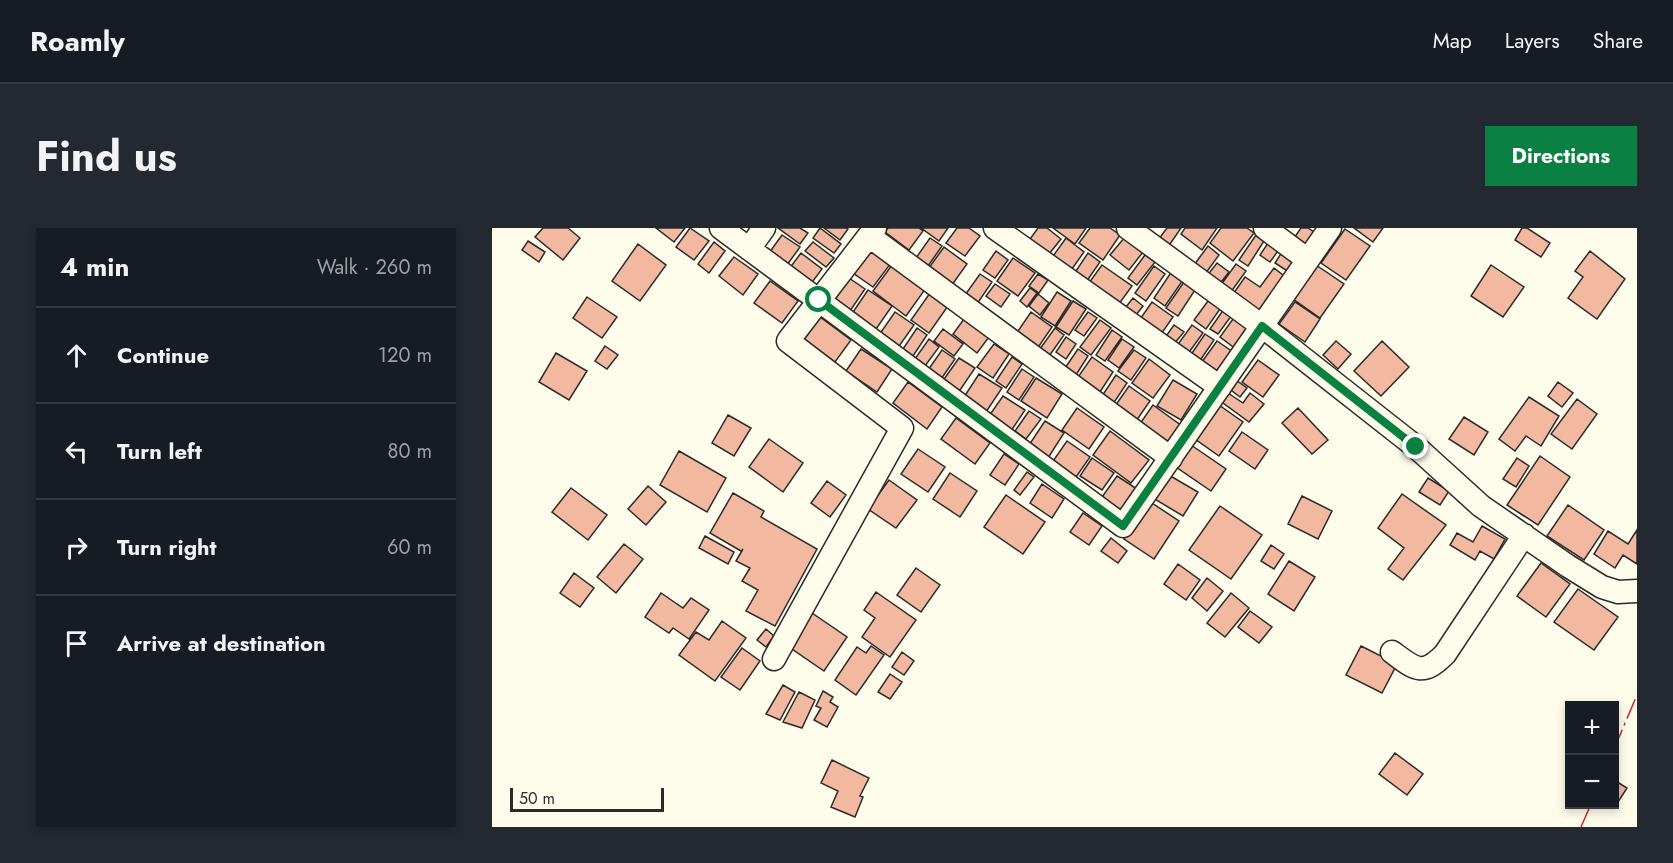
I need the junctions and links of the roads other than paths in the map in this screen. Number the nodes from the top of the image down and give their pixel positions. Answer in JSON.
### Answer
{"nodes":[{"id":1,"x":721,"y":228,"type":"edge"},
{"id":2,"x":764,"y":228,"type":"edge"},
{"id":3,"x":995,"y":228,"type":"edge"},
{"id":4,"x":1128,"y":228,"type":"edge"},
{"id":5,"x":1265,"y":228,"type":"edge"},
{"id":6,"x":1330,"y":228,"type":"edge"},
{"id":7,"x":872,"y":232,"type":"edge"},
{"id":8,"x":749,"y":249,"type":"junction"},
{"id":9,"x":1308,"y":260,"type":"junction"},
{"id":10,"x":819,"y":300,"type":"junction"},
{"id":11,"x":1262,"y":326,"type":"junction"},
{"id":12,"x":1220,"y":387,"type":"junction"},
{"id":13,"x":1170,"y":458,"type":"junction"},
{"id":14,"x":1524,"y":535,"type":"junction"},
{"id":15,"x":1637,"y":591,"type":"edge"},
{"id":16,"x":1392,"y":652,"type":"dead end"},
{"id":17,"x":774,"y":658,"type":"dead end"}],
"edges":[{"from":1,"to":8,"type":"street"},
{"from":2,"to":8,"type":"street"},
{"from":3,"to":12,"type":"street"},
{"from":4,"to":11,"type":"street"},
{"from":5,"to":9,"type":"street"},
{"from":6,"to":9,"type":"street"},
{"from":7,"to":10,"type":"street"},
{"from":7,"to":13,"type":"street"},
{"from":8,"to":10,"type":"street"},
{"from":9,"to":11,"type":"street"},
{"from":10,"to":13,"type":"street"},
{"from":10,"to":17,"type":"street"},
{"from":11,"to":12,"type":"street"},
{"from":11,"to":14,"type":"street"},
{"from":12,"to":13,"type":"street"},
{"from":14,"to":15,"type":"street"},
{"from":14,"to":16,"type":"street"}]}
